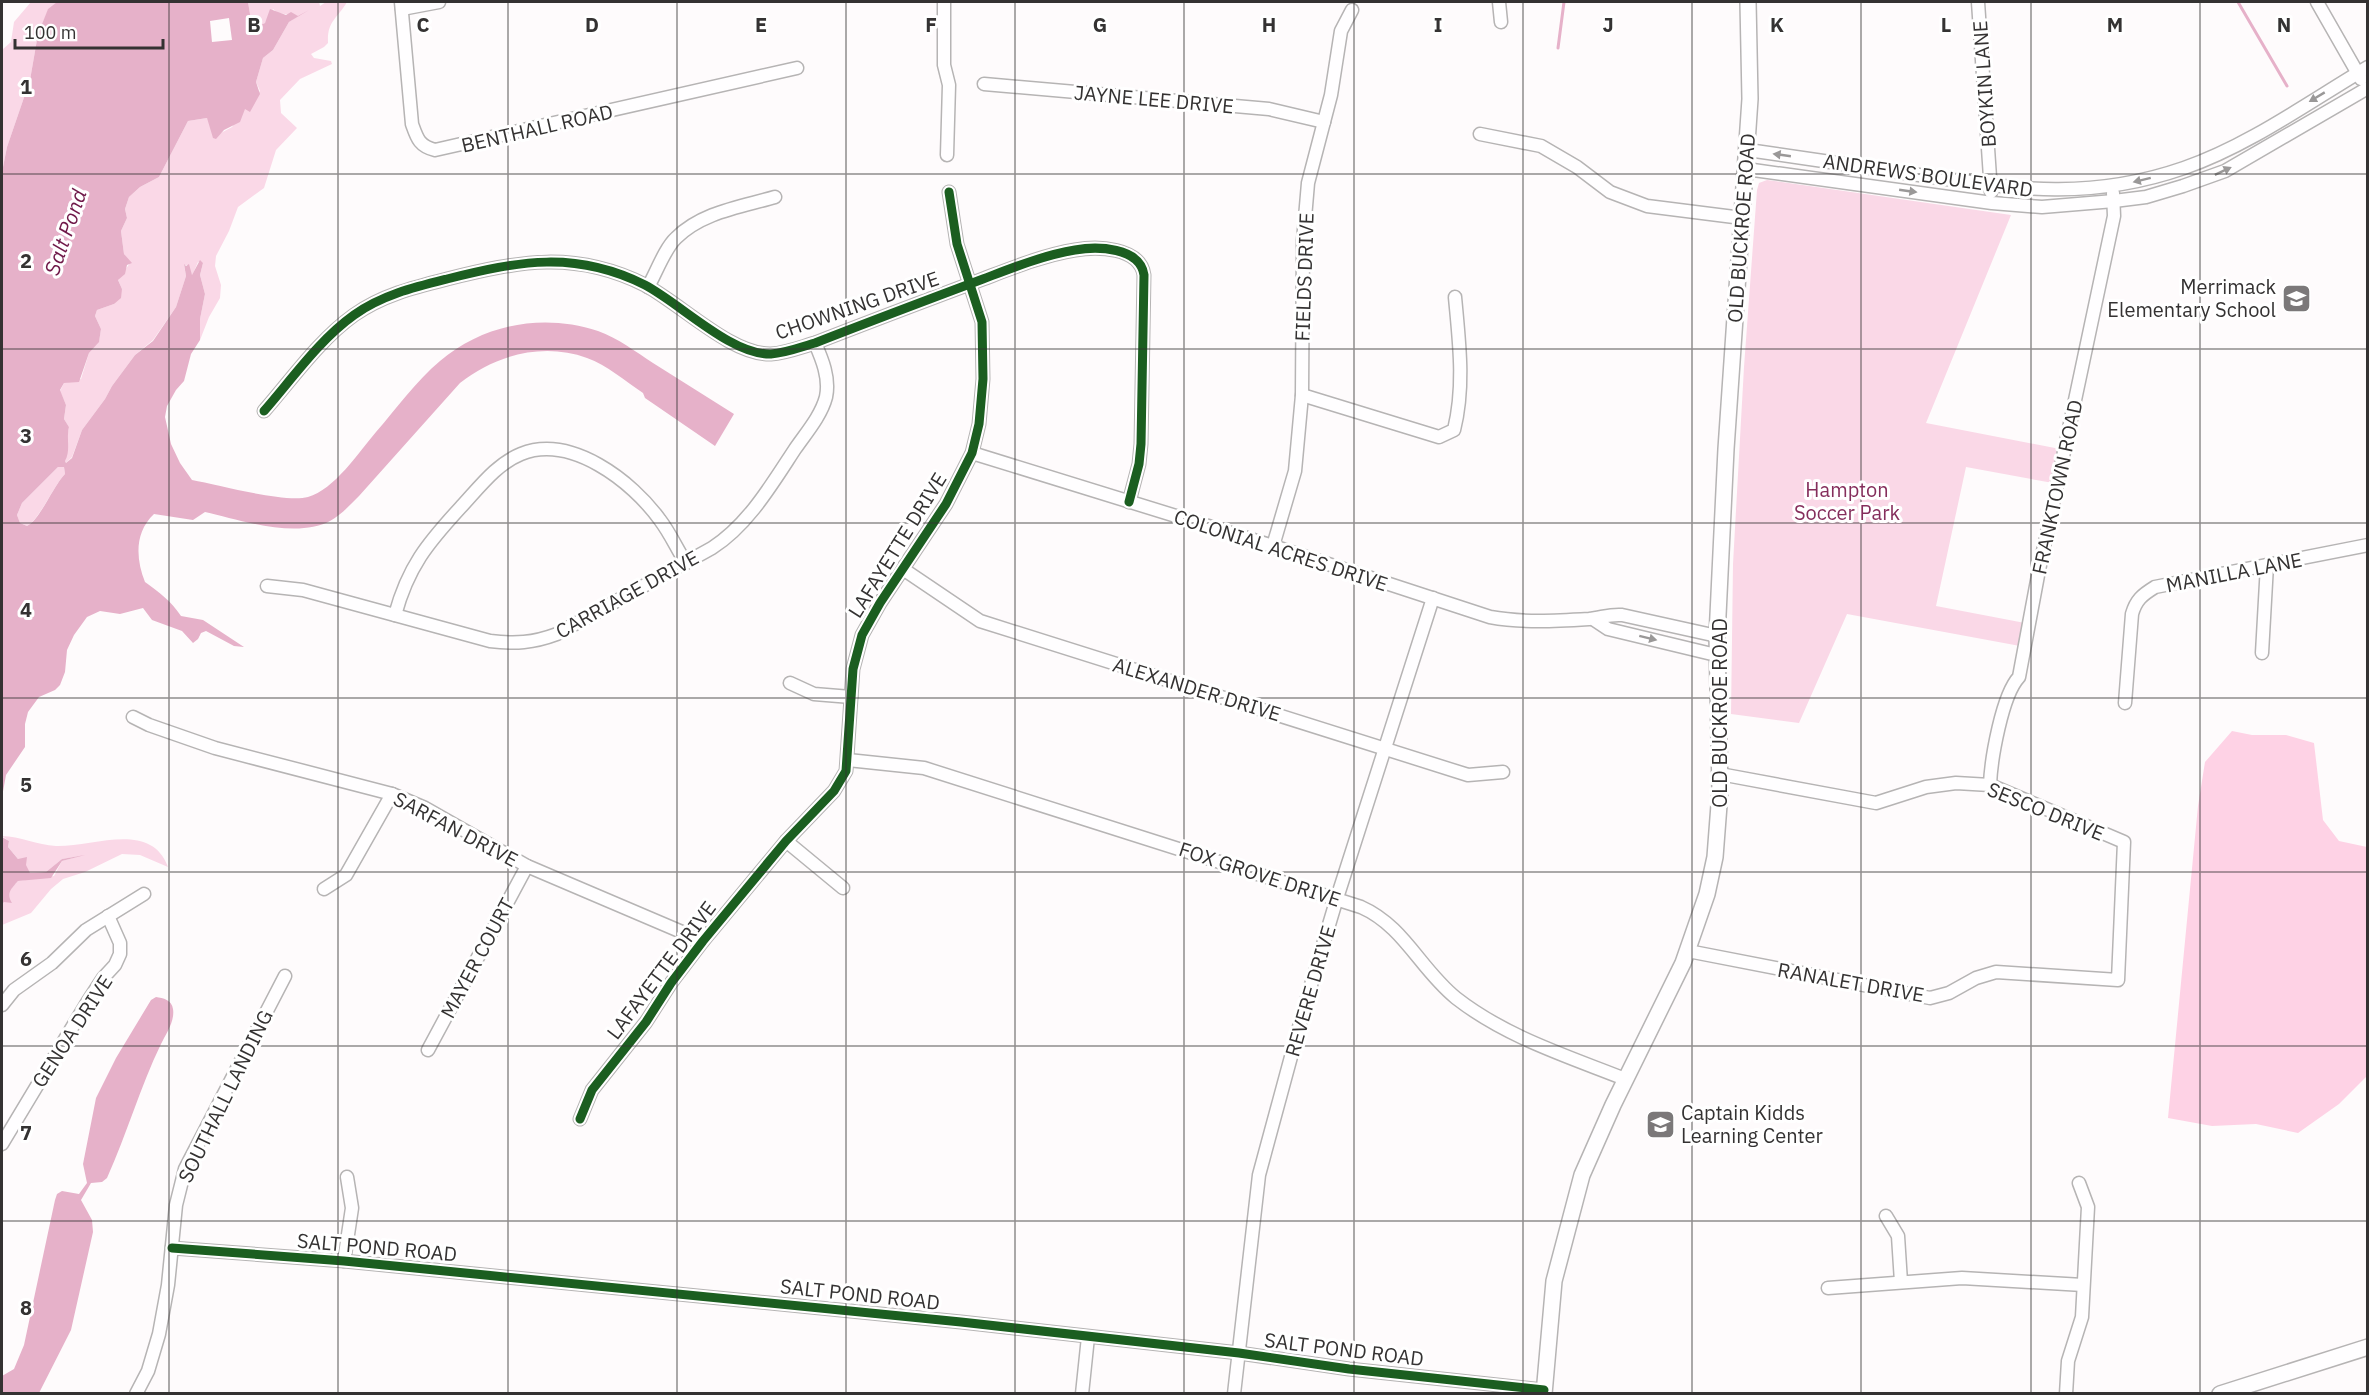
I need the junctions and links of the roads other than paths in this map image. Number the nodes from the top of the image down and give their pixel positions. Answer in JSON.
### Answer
{"nodes":[{"id":1,"x":440,"y":2,"type":"edge"},
{"id":2,"x":944,"y":2,"type":"edge"},
{"id":3,"x":1499,"y":2,"type":"edge"},
{"id":4,"x":1748,"y":2,"type":"edge"},
{"id":5,"x":1978,"y":2,"type":"edge"},
{"id":6,"x":2317,"y":2,"type":"edge"},
{"id":7,"x":402,"y":5,"type":"edge"},
{"id":8,"x":1352,"y":10,"type":"dead end"},
{"id":9,"x":1501,"y":22,"type":"dead end"},
{"id":10,"x":797,"y":68,"type":"dead end"},
{"id":11,"x":2362,"y":70,"type":"edge"},
{"id":12,"x":984,"y":84,"type":"dead end"},
{"id":13,"x":2367,"y":89,"type":"edge"},
{"id":14,"x":1324,"y":122,"type":"junction"},
{"id":15,"x":1480,"y":134,"type":"dead end"},
{"id":16,"x":1748,"y":150,"type":"junction"},
{"id":17,"x":947,"y":155,"type":"dead end"},
{"id":18,"x":1746,"y":169,"type":"junction"},
{"id":19,"x":1991,"y":186,"type":"junction"},
{"id":20,"x":2111,"y":186,"type":"junction"},
{"id":21,"x":949,"y":192,"type":"dead end"},
{"id":22,"x":775,"y":197,"type":"dead end"},
{"id":23,"x":2114,"y":201,"type":"junction"},
{"id":24,"x":1992,"y":203,"type":"junction"},
{"id":25,"x":1742,"y":218,"type":"junction"},
{"id":26,"x":971,"y":284,"type":"junction"},
{"id":27,"x":648,"y":287,"type":"junction"},
{"id":28,"x":1455,"y":297,"type":"dead end"},
{"id":29,"x":815,"y":343,"type":"junction"},
{"id":30,"x":1302,"y":395,"type":"junction"},
{"id":31,"x":264,"y":411,"type":"dead end"},
{"id":32,"x":972,"y":453,"type":"junction"},
{"id":33,"x":1129,"y":502,"type":"junction"},
{"id":34,"x":2367,"y":545,"type":"edge"},
{"id":35,"x":1273,"y":546,"type":"junction"},
{"id":36,"x":686,"y":563,"type":"junction"},
{"id":37,"x":2267,"y":565,"type":"junction"},
{"id":38,"x":903,"y":569,"type":"junction"},
{"id":39,"x":267,"y":586,"type":"dead end"},
{"id":40,"x":1433,"y":598,"type":"junction"},
{"id":41,"x":395,"y":615,"type":"junction"},
{"id":42,"x":1593,"y":619,"type":"junction"},
{"id":43,"x":1717,"y":636,"type":"junction"},
{"id":44,"x":2262,"y":653,"type":"dead end"},
{"id":45,"x":1716,"y":655,"type":"junction"},
{"id":46,"x":790,"y":683,"type":"dead end"},
{"id":47,"x":851,"y":697,"type":"junction"},
{"id":48,"x":2125,"y":703,"type":"dead end"},
{"id":49,"x":133,"y":717,"type":"dead end"},
{"id":50,"x":1384,"y":748,"type":"junction"},
{"id":51,"x":848,"y":760,"type":"junction"},
{"id":52,"x":1503,"y":772,"type":"dead end"},
{"id":53,"x":1720,"y":774,"type":"junction"},
{"id":54,"x":1990,"y":785,"type":"junction"},
{"id":55,"x":392,"y":794,"type":"junction"},
{"id":56,"x":786,"y":841,"type":"junction"},
{"id":57,"x":527,"y":866,"type":"junction"},
{"id":58,"x":843,"y":888,"type":"dead end"},
{"id":59,"x":324,"y":889,"type":"dead end"},
{"id":60,"x":144,"y":894,"type":"dead end"},
{"id":61,"x":1336,"y":898,"type":"junction"},
{"id":62,"x":108,"y":916,"type":"junction"},
{"id":63,"x":703,"y":941,"type":"junction"},
{"id":64,"x":1688,"y":951,"type":"junction"},
{"id":65,"x":285,"y":976,"type":"dead end"},
{"id":66,"x":2118,"y":980,"type":"joint"},
{"id":67,"x":2,"y":1005,"type":"edge"},
{"id":68,"x":428,"y":1050,"type":"dead end"},
{"id":69,"x":1625,"y":1079,"type":"junction"},
{"id":70,"x":580,"y":1119,"type":"dead end"},
{"id":71,"x":2,"y":1144,"type":"edge"},
{"id":72,"x":347,"y":1177,"type":"dead end"},
{"id":73,"x":2079,"y":1183,"type":"dead end"},
{"id":74,"x":1886,"y":1216,"type":"dead end"},
{"id":75,"x":172,"y":1248,"type":"junction"},
{"id":76,"x":344,"y":1261,"type":"junction"},
{"id":77,"x":1901,"y":1282,"type":"junction"},
{"id":78,"x":2083,"y":1285,"type":"junction"},
{"id":79,"x":1828,"y":1288,"type":"dead end"},
{"id":80,"x":1088,"y":1337,"type":"junction"},
{"id":81,"x":2367,"y":1347,"type":"edge"},
{"id":82,"x":1239,"y":1353,"type":"junction"},
{"id":83,"x":2244,"y":1390,"type":"edge"},
{"id":84,"x":1544,"y":1392,"type":"edge"},
{"id":85,"x":136,"y":1394,"type":"edge"},
{"id":86,"x":1082,"y":1394,"type":"edge"},
{"id":87,"x":1234,"y":1394,"type":"edge"},
{"id":88,"x":2066,"y":1394,"type":"edge"},
{"id":89,"x":2220,"y":1394,"type":"edge"}],
"edges":[{"from":1,"to":7,"type":"street"},
{"from":2,"to":17,"type":"street"},
{"from":3,"to":9,"type":"street"},
{"from":4,"to":16,"type":"main road","name":"OLD BUCKROE ROAD"},
{"from":5,"to":19,"type":"street","name":"BOYKIN LANE"},
{"from":6,"to":11,"type":"street"},
{"from":7,"to":10,"type":"street","name":"BENTHALL ROAD"},
{"from":8,"to":14,"type":"street","name":"FIELDS DRIVE"},
{"from":11,"to":13,"type":"street"},
{"from":11,"to":20,"type":"street","name":"ANDREWS BOULEVARD","one_way":true},
{"from":12,"to":14,"type":"street","name":"JAYNE LEE DRIVE"},
{"from":23,"to":13,"type":"street","name":"ANDREWS BOULEVARD","one_way":true},
{"from":14,"to":30,"type":"street","name":"FIELDS DRIVE"},
{"from":15,"to":25,"type":"street"},
{"from":16,"to":18,"type":"main road","name":"OLD BUCKROE ROAD"},
{"from":19,"to":16,"type":"street","name":"ANDREWS BOULEVARD","one_way":true},
{"from":18,"to":24,"type":"street","name":"ANDREWS BOULEVARD","one_way":true},
{"from":18,"to":25,"type":"main road","name":"OLD BUCKROE ROAD"},
{"from":19,"to":20,"type":"street","name":"ANDREWS BOULEVARD"},
{"from":19,"to":24,"type":"street","name":"BOYKIN LANE"},
{"from":20,"to":23,"type":"street","name":"FRANKTOWN ROAD"},
{"from":21,"to":26,"type":"street","name":"LAFAYETTE DRIVE"},
{"from":22,"to":27,"type":"street"},
{"from":23,"to":24,"type":"street","name":"ANDREWS BOULEVARD"},
{"from":23,"to":54,"type":"street","name":"FRANKTOWN ROAD"},
{"from":25,"to":43,"type":"main road","name":"OLD BUCKROE ROAD"},
{"from":26,"to":29,"type":"street","name":"CHOWNING DRIVE"},
{"from":26,"to":32,"type":"street","name":"LAFAYETTE DRIVE"},
{"from":26,"to":33,"type":"street","name":"CHOWNING DRIVE"},
{"from":27,"to":29,"type":"street","name":"CHOWNING DRIVE"},
{"from":27,"to":31,"type":"street","name":"CHOWNING DRIVE"},
{"from":28,"to":30,"type":"street"},
{"from":29,"to":36,"type":"street","name":"CARRIAGE DRIVE"},
{"from":30,"to":35,"type":"street","name":"FIELDS DRIVE"},
{"from":32,"to":33,"type":"street","name":"COLONIAL ACRES DRIVE"},
{"from":32,"to":38,"type":"street","name":"LAFAYETTE DRIVE"},
{"from":33,"to":35,"type":"street","name":"COLONIAL ACRES DRIVE"},
{"from":34,"to":37,"type":"street","name":"MANILLA LANE"},
{"from":35,"to":40,"type":"street","name":"COLONIAL ACRES DRIVE"},
{"from":36,"to":41,"type":"street","name":"CARRIAGE DRIVE"},
{"from":36,"to":41,"type":"street"},
{"from":37,"to":44,"type":"street"},
{"from":37,"to":48,"type":"street","name":"MANILLA LANE"},
{"from":38,"to":47,"type":"street","name":"LAFAYETTE DRIVE"},
{"from":38,"to":50,"type":"street","name":"ALEXANDER DRIVE"},
{"from":39,"to":41,"type":"street","name":"CARRIAGE DRIVE"},
{"from":40,"to":42,"type":"street","name":"COLONIAL ACRES DRIVE"},
{"from":40,"to":50,"type":"street","name":"REVERE DRIVE"},
{"from":42,"to":43,"type":"street","name":"COLONIAL ACRES DRIVE"},
{"from":42,"to":45,"type":"street","name":"COLONIAL ACRES DRIVE","one_way":true},
{"from":43,"to":45,"type":"main road","name":"OLD BUCKROE ROAD"},
{"from":45,"to":53,"type":"main road","name":"OLD BUCKROE ROAD"},
{"from":46,"to":47,"type":"street"},
{"from":47,"to":51,"type":"street","name":"LAFAYETTE DRIVE"},
{"from":49,"to":55,"type":"street","name":"SARFAN DRIVE"},
{"from":50,"to":52,"type":"street","name":"ALEXANDER DRIVE"},
{"from":50,"to":61,"type":"street","name":"REVERE DRIVE"},
{"from":51,"to":56,"type":"street","name":"LAFAYETTE DRIVE"},
{"from":51,"to":61,"type":"street","name":"FOX GROVE DRIVE"},
{"from":53,"to":54,"type":"street","name":"SESCO DRIVE"},
{"from":53,"to":64,"type":"main road","name":"OLD BUCKROE ROAD"},
{"from":54,"to":66,"type":"street","name":"SESCO DRIVE"},
{"from":55,"to":57,"type":"street","name":"SARFAN DRIVE"},
{"from":55,"to":59,"type":"street"},
{"from":56,"to":58,"type":"street"},
{"from":56,"to":63,"type":"street","name":"LAFAYETTE DRIVE"},
{"from":57,"to":63,"type":"street","name":"SARFAN DRIVE"},
{"from":57,"to":68,"type":"street","name":"MAYER COURT"},
{"from":60,"to":62,"type":"street"},
{"from":61,"to":69,"type":"street","name":"FOX GROVE DRIVE"},
{"from":61,"to":82,"type":"street","name":"REVERE DRIVE"},
{"from":62,"to":67,"type":"street"},
{"from":62,"to":71,"type":"street","name":"GENOA DRIVE"},
{"from":63,"to":70,"type":"street","name":"LAFAYETTE DRIVE"},
{"from":64,"to":66,"type":"street","name":"RANALET DRIVE"},
{"from":64,"to":69,"type":"main road","name":"OLD BUCKROE ROAD"},
{"from":65,"to":75,"type":"street","name":"SOUTHALL LANDING"},
{"from":69,"to":84,"type":"main road","name":"OLD BUCKROE ROAD"},
{"from":72,"to":76,"type":"street"},
{"from":73,"to":78,"type":"street"},
{"from":74,"to":77,"type":"street"},
{"from":75,"to":76,"type":"street","name":"SALT POND ROAD"},
{"from":75,"to":85,"type":"street","name":"SOUTHALL LANDING"},
{"from":76,"to":80,"type":"street","name":"SALT POND ROAD"},
{"from":77,"to":78,"type":"street"},
{"from":77,"to":79,"type":"street"},
{"from":78,"to":88,"type":"street"},
{"from":80,"to":82,"type":"street","name":"SALT POND ROAD"},
{"from":80,"to":86,"type":"street"},
{"from":81,"to":83,"type":"main road"},
{"from":82,"to":84,"type":"street","name":"SALT POND ROAD"},
{"from":82,"to":87,"type":"street","name":"REVERE DRIVE"},
{"from":83,"to":89,"type":"main road"}]}
